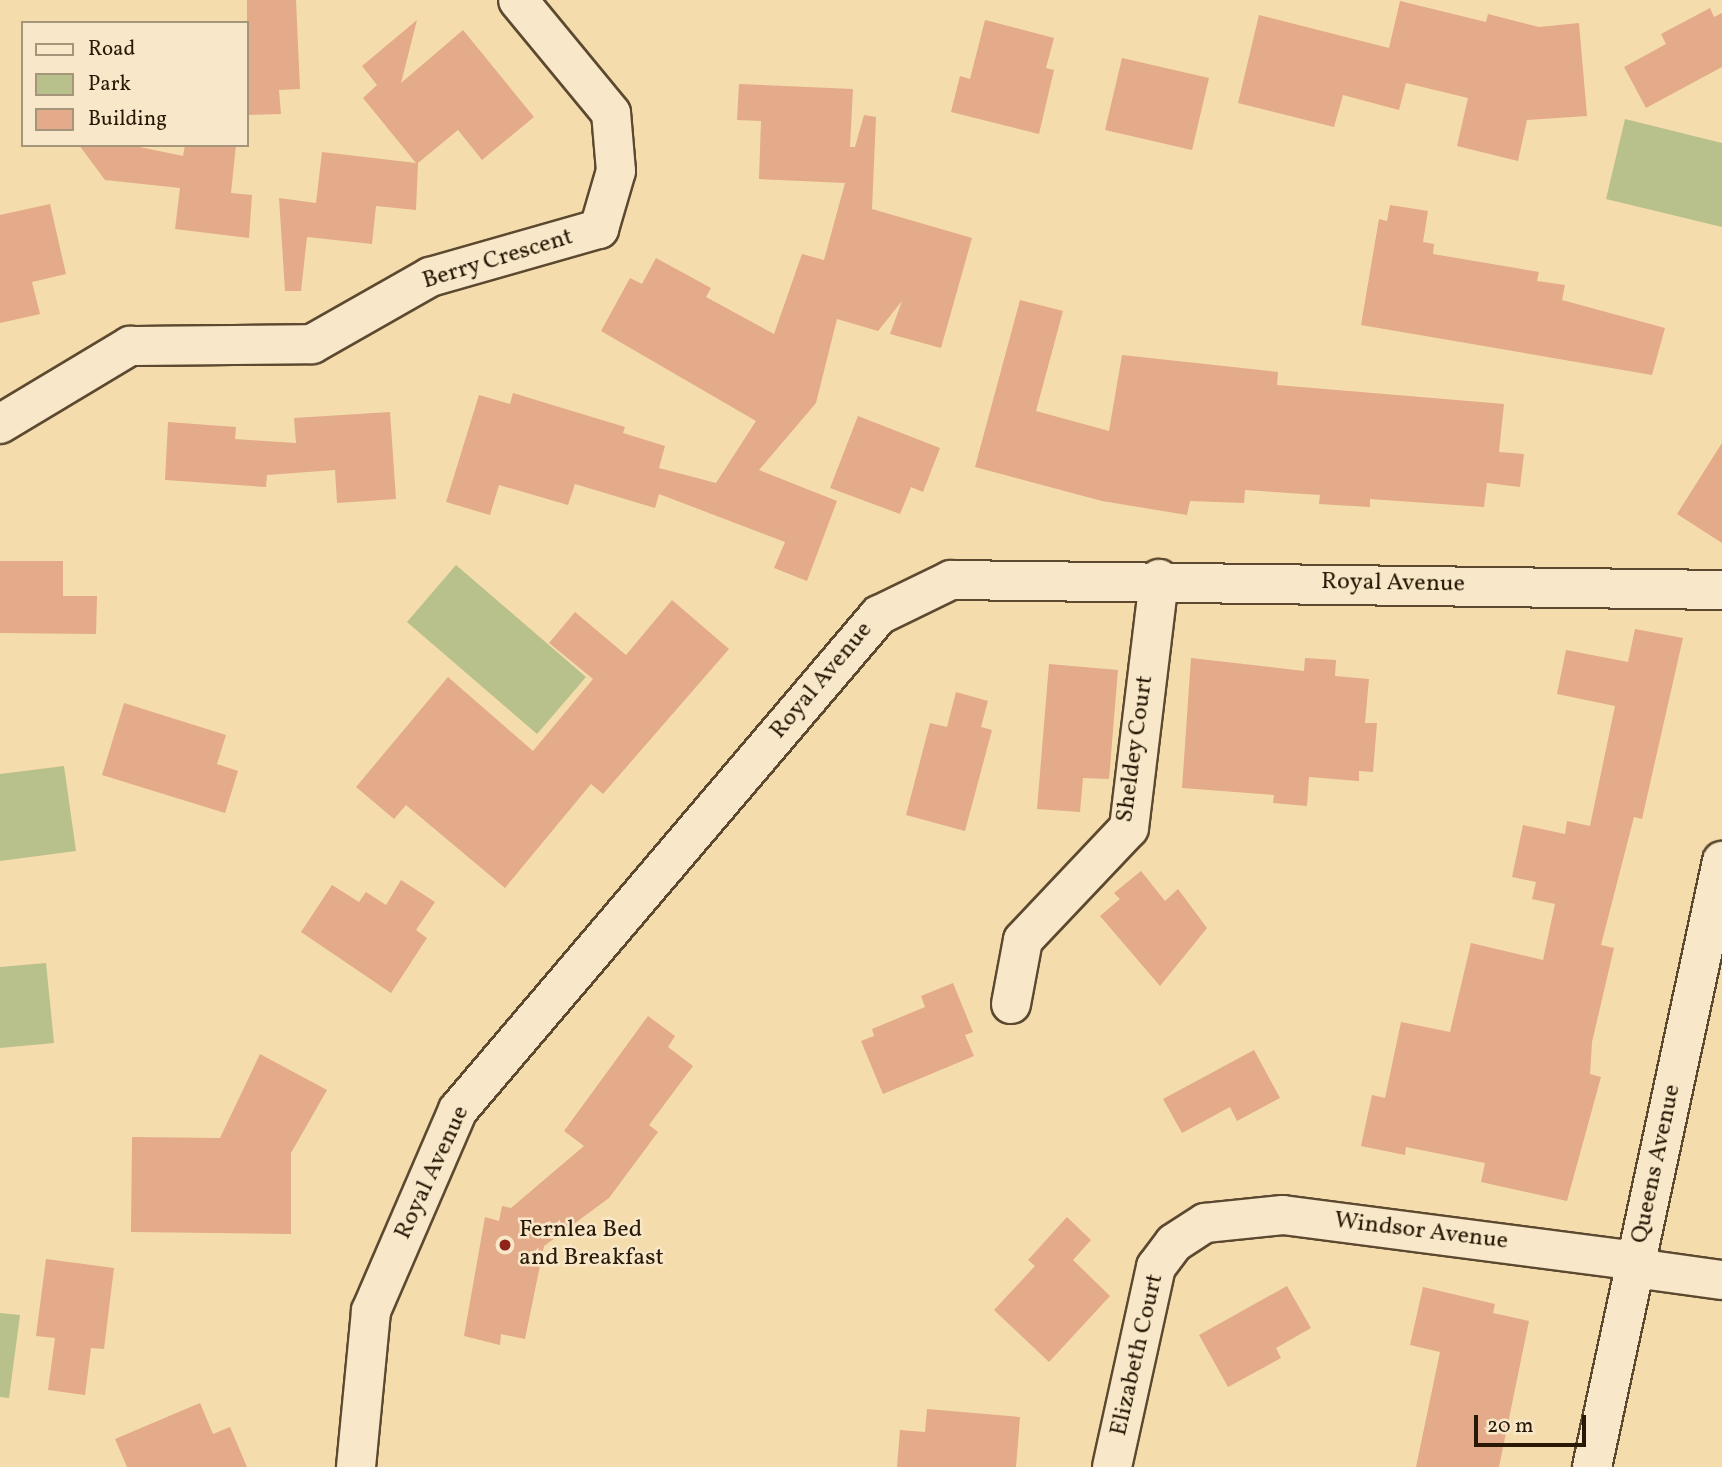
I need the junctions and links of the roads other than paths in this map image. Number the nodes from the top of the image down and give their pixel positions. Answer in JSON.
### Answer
{"nodes":[{"id":1,"x":518,"y":0,"type":"edge"},
{"id":2,"x":0,"y":424,"type":"edge"},
{"id":3,"x":1159,"y":579,"type":"junction"},
{"id":4,"x":1722,"y":590,"type":"edge"},
{"id":5,"x":1722,"y":861,"type":"edge"},
{"id":6,"x":1011,"y":1004,"type":"dead end"},
{"id":7,"x":1205,"y":1223,"type":"joint"},
{"id":8,"x":1636,"y":1264,"type":"junction"},
{"id":9,"x":1722,"y":1280,"type":"edge"},
{"id":10,"x":356,"y":1467,"type":"edge"},
{"id":11,"x":1112,"y":1467,"type":"edge"},
{"id":12,"x":1592,"y":1467,"type":"edge"}],
"edges":[{"from":1,"to":2,"type":"street","name":"Berry Crescent"},
{"from":3,"to":4,"type":"street","name":"Royal Avenue"},
{"from":3,"to":6,"type":"street","name":"Sheldey Court"},
{"from":3,"to":10,"type":"street","name":"Royal Avenue"},
{"from":5,"to":8,"type":"street","name":"Queens Avenue"},
{"from":7,"to":8,"type":"street","name":"Windsor Avenue"},
{"from":7,"to":11,"type":"street","name":"Elizabeth Court"},
{"from":8,"to":9,"type":"street","name":"Windsor Avenue"},
{"from":8,"to":12,"type":"street","name":"Queens Avenue"}]}
